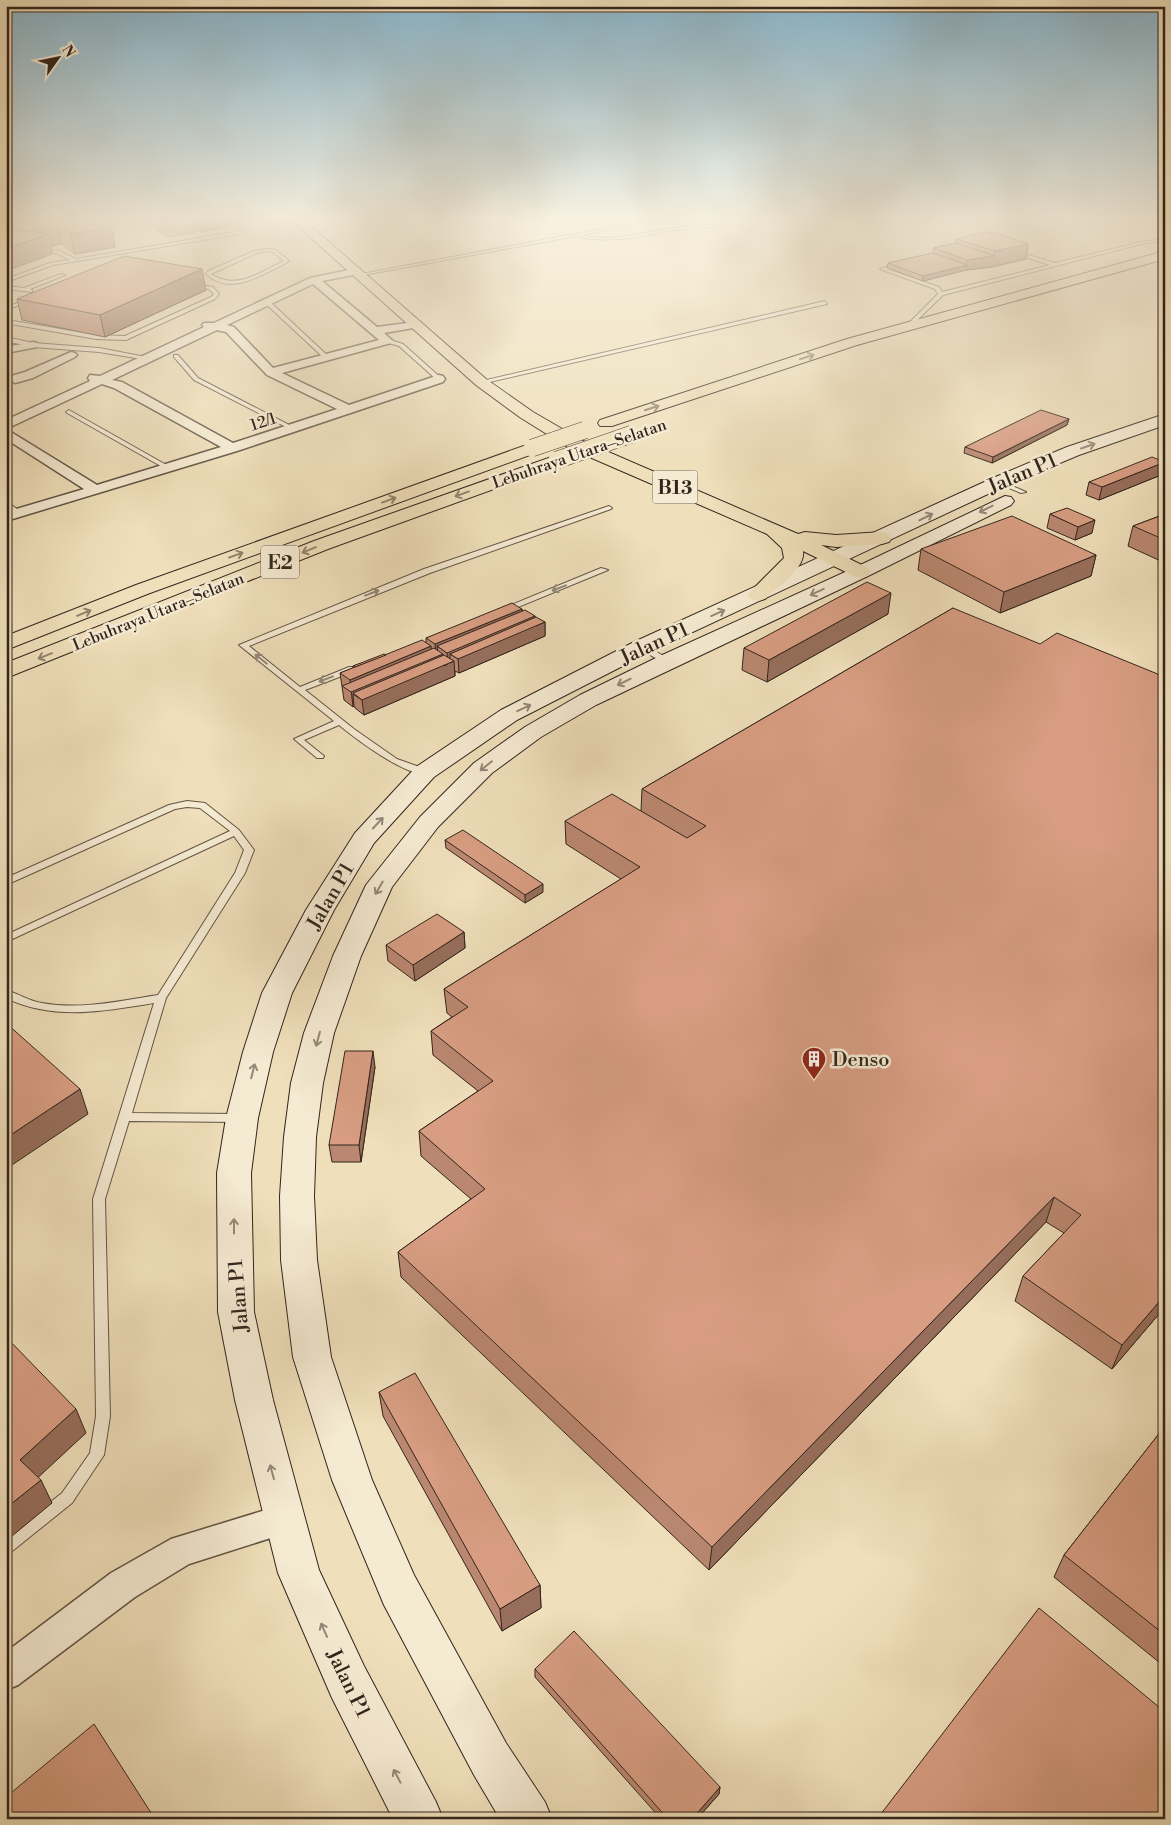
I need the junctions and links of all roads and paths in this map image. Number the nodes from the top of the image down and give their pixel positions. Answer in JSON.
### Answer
{"nodes":[{"id":1,"x":195,"y":306,"type":"edge"},
{"id":2,"x":249,"y":306,"type":"edge"},
{"id":3,"x":257,"y":306,"type":"edge"},
{"id":4,"x":271,"y":306,"type":"edge"},
{"id":5,"x":345,"y":306,"type":"edge"},
{"id":6,"x":393,"y":306,"type":"edge"},
{"id":7,"x":811,"y":306,"type":"edge"},
{"id":8,"x":929,"y":306,"type":"edge"},
{"id":9,"x":982,"y":306,"type":"edge"},
{"id":10,"x":6,"y":319,"type":"edge"},
{"id":11,"x":211,"y":325,"type":"junction"},
{"id":12,"x":415,"y":325,"type":"junction"},
{"id":13,"x":908,"y":327,"type":"junction"},
{"id":14,"x":375,"y":331,"type":"junction"},
{"id":15,"x":6,"y":339,"type":"edge"},
{"id":16,"x":387,"y":340,"type":"junction"},
{"id":17,"x":33,"y":345,"type":"junction"},
{"id":18,"x":6,"y":350,"type":"edge"},
{"id":19,"x":71,"y":355,"type":"dead end"},
{"id":20,"x":176,"y":356,"type":"dead end"},
{"id":21,"x":142,"y":357,"type":"junction"},
{"id":22,"x":326,"y":357,"type":"junction"},
{"id":23,"x":271,"y":372,"type":"junction"},
{"id":24,"x":10,"y":374,"type":"edge"},
{"id":25,"x":95,"y":379,"type":"junction"},
{"id":26,"x":439,"y":379,"type":"joint"},
{"id":27,"x":480,"y":382,"type":"junction"},
{"id":28,"x":24,"y":388,"type":"dead end"},
{"id":29,"x":348,"y":409,"type":"junction"},
{"id":30,"x":69,"y":412,"type":"dead end"},
{"id":31,"x":6,"y":416,"type":"edge"},
{"id":32,"x":1165,"y":420,"type":"edge"},
{"id":33,"x":6,"y":425,"type":"edge"},
{"id":34,"x":292,"y":428,"type":"junction"},
{"id":35,"x":650,"y":428,"type":"dead end"},
{"id":36,"x":1165,"y":432,"type":"edge"},
{"id":37,"x":6,"y":434,"type":"edge"},
{"id":38,"x":232,"y":448,"type":"junction"},
{"id":39,"x":168,"y":468,"type":"junction"},
{"id":40,"x":1065,"y":472,"type":"dead end"},
{"id":41,"x":999,"y":482,"type":"junction"},
{"id":42,"x":1032,"y":488,"type":"joint"},
{"id":43,"x":95,"y":490,"type":"junction"},
{"id":44,"x":6,"y":503,"type":"edge"},
{"id":45,"x":609,"y":508,"type":"dead end"},
{"id":46,"x":13,"y":515,"type":"edge"},
{"id":47,"x":772,"y":530,"type":"junction"},
{"id":48,"x":882,"y":538,"type":"junction"},
{"id":49,"x":835,"y":560,"type":"junction"},
{"id":50,"x":604,"y":570,"type":"dead end"},
{"id":51,"x":861,"y":572,"type":"junction"},
{"id":52,"x":758,"y":595,"type":"junction"},
{"id":53,"x":492,"y":614,"type":"edge"},
{"id":54,"x":6,"y":644,"type":"edge"},
{"id":55,"x":655,"y":654,"type":"junction"},
{"id":56,"x":363,"y":665,"type":"edge"},
{"id":57,"x":6,"y":671,"type":"edge"},
{"id":58,"x":299,"y":690,"type":"junction"},
{"id":59,"x":339,"y":722,"type":"junction"},
{"id":60,"x":320,"y":756,"type":"dead end"},
{"id":61,"x":424,"y":772,"type":"junction"},
{"id":62,"x":236,"y":832,"type":"junction"},
{"id":63,"x":6,"y":882,"type":"edge"},
{"id":64,"x":6,"y":939,"type":"edge"},
{"id":65,"x":6,"y":994,"type":"edge"},
{"id":66,"x":161,"y":998,"type":"junction"},
{"id":67,"x":125,"y":1117,"type":"junction"},
{"id":68,"x":242,"y":1118,"type":"junction"},
{"id":69,"x":285,"y":1519,"type":"junction"},
{"id":70,"x":6,"y":1547,"type":"edge"},
{"id":71,"x":6,"y":1673,"type":"edge"},
{"id":72,"x":419,"y":1819,"type":"edge"},
{"id":73,"x":528,"y":1819,"type":"edge"}],
"edges":[{"from":1,"to":10,"type":"lane"},
{"from":2,"to":11,"type":"street"},
{"from":3,"to":11,"type":"street"},
{"from":4,"to":22,"type":"lane"},
{"from":5,"to":14,"type":"street"},
{"from":6,"to":12,"type":"main road","number":"B13"},
{"from":7,"to":27,"type":"lane"},
{"from":8,"to":13,"type":"lane"},
{"from":9,"to":13,"type":"main road","name":"Lebuhraya Utara–Selatan","number":"E2"},
{"from":11,"to":21,"type":"street"},
{"from":11,"to":23,"type":"street"},
{"from":12,"to":14,"type":"street"},
{"from":12,"to":27,"type":"main road","number":"B13"},
{"from":54,"to":13,"type":"main road","name":"Lebuhraya Utara–Selatan","number":"E2","one_way":true,"bridge":true},
{"from":14,"to":16,"type":"street"},
{"from":15,"to":17,"type":"lane"},
{"from":16,"to":22,"type":"street"},
{"from":16,"to":26,"type":"lane"},
{"from":17,"to":18,"type":"street"},
{"from":17,"to":21,"type":"lane"},
{"from":19,"to":24,"type":"street"},
{"from":20,"to":34,"type":"lane"},
{"from":21,"to":25,"type":"street"},
{"from":22,"to":23,"type":"street"},
{"from":23,"to":29,"type":"street"},
{"from":24,"to":28,"type":"street"},
{"from":25,"to":31,"type":"street"},
{"from":25,"to":33,"type":"street"},
{"from":25,"to":38,"type":"street"},
{"from":26,"to":29,"type":"street","name":"12/1"},
{"from":27,"to":47,"type":"main road","number":"B13"},
{"from":29,"to":34,"type":"street","name":"12/1"},
{"from":30,"to":39,"type":"lane"},
{"from":41,"to":32,"type":"main road","name":"Jalan P1","one_way":true},
{"from":34,"to":38,"type":"street","name":"12/1"},
{"from":35,"to":57,"type":"main road","name":"Lebuhraya Utara–Selatan","number":"E2","one_way":true,"bridge":true},
{"from":36,"to":40,"type":"main road","name":"Jalan P1"},
{"from":37,"to":43,"type":"street"},
{"from":38,"to":39,"type":"street","name":"12/1"},
{"from":39,"to":43,"type":"street","name":"12/1"},
{"from":41,"to":42,"type":"lane"},
{"from":48,"to":41,"type":"main road","name":"Jalan P1","one_way":true},
{"from":42,"to":51,"type":"main road","name":"Jalan P1","one_way":true},
{"from":43,"to":46,"type":"street","name":"12/1"},
{"from":44,"to":46,"type":"lane"},
{"from":58,"to":45,"type":"lane","one_way":true},
{"from":47,"to":48,"type":"main road"},
{"from":47,"to":49,"type":"main road","number":"B13"},
{"from":47,"to":52,"type":"main road"},
{"from":48,"to":49,"type":"main road","name":"Jalan P1"},
{"from":49,"to":51,"type":"main road","number":"B13"},
{"from":49,"to":52,"type":"main road","name":"Jalan P1"},
{"from":50,"to":53,"type":"lane","one_way":true},
{"from":51,"to":55,"type":"main road","name":"Jalan P1","one_way":true},
{"from":55,"to":52,"type":"main road","name":"Jalan P1","one_way":true},
{"from":61,"to":55,"type":"main road","name":"Jalan P1","one_way":true},
{"from":55,"to":73,"type":"main road","name":"Jalan P1","one_way":true},
{"from":56,"to":58,"type":"lane","one_way":true},
{"from":58,"to":59,"type":"lane"},
{"from":59,"to":60,"type":"lane"},
{"from":59,"to":61,"type":"lane"},
{"from":68,"to":61,"type":"main road","name":"Jalan P1","one_way":true},
{"from":62,"to":63,"type":"lane"},
{"from":62,"to":64,"type":"lane"},
{"from":62,"to":66,"type":"lane"},
{"from":65,"to":66,"type":"lane"},
{"from":66,"to":67,"type":"lane"},
{"from":67,"to":68,"type":"lane"},
{"from":67,"to":70,"type":"lane"},
{"from":69,"to":68,"type":"main road","name":"Jalan P1","one_way":true},
{"from":69,"to":71,"type":"street"},
{"from":72,"to":69,"type":"main road","name":"Jalan P1","one_way":true}]}
